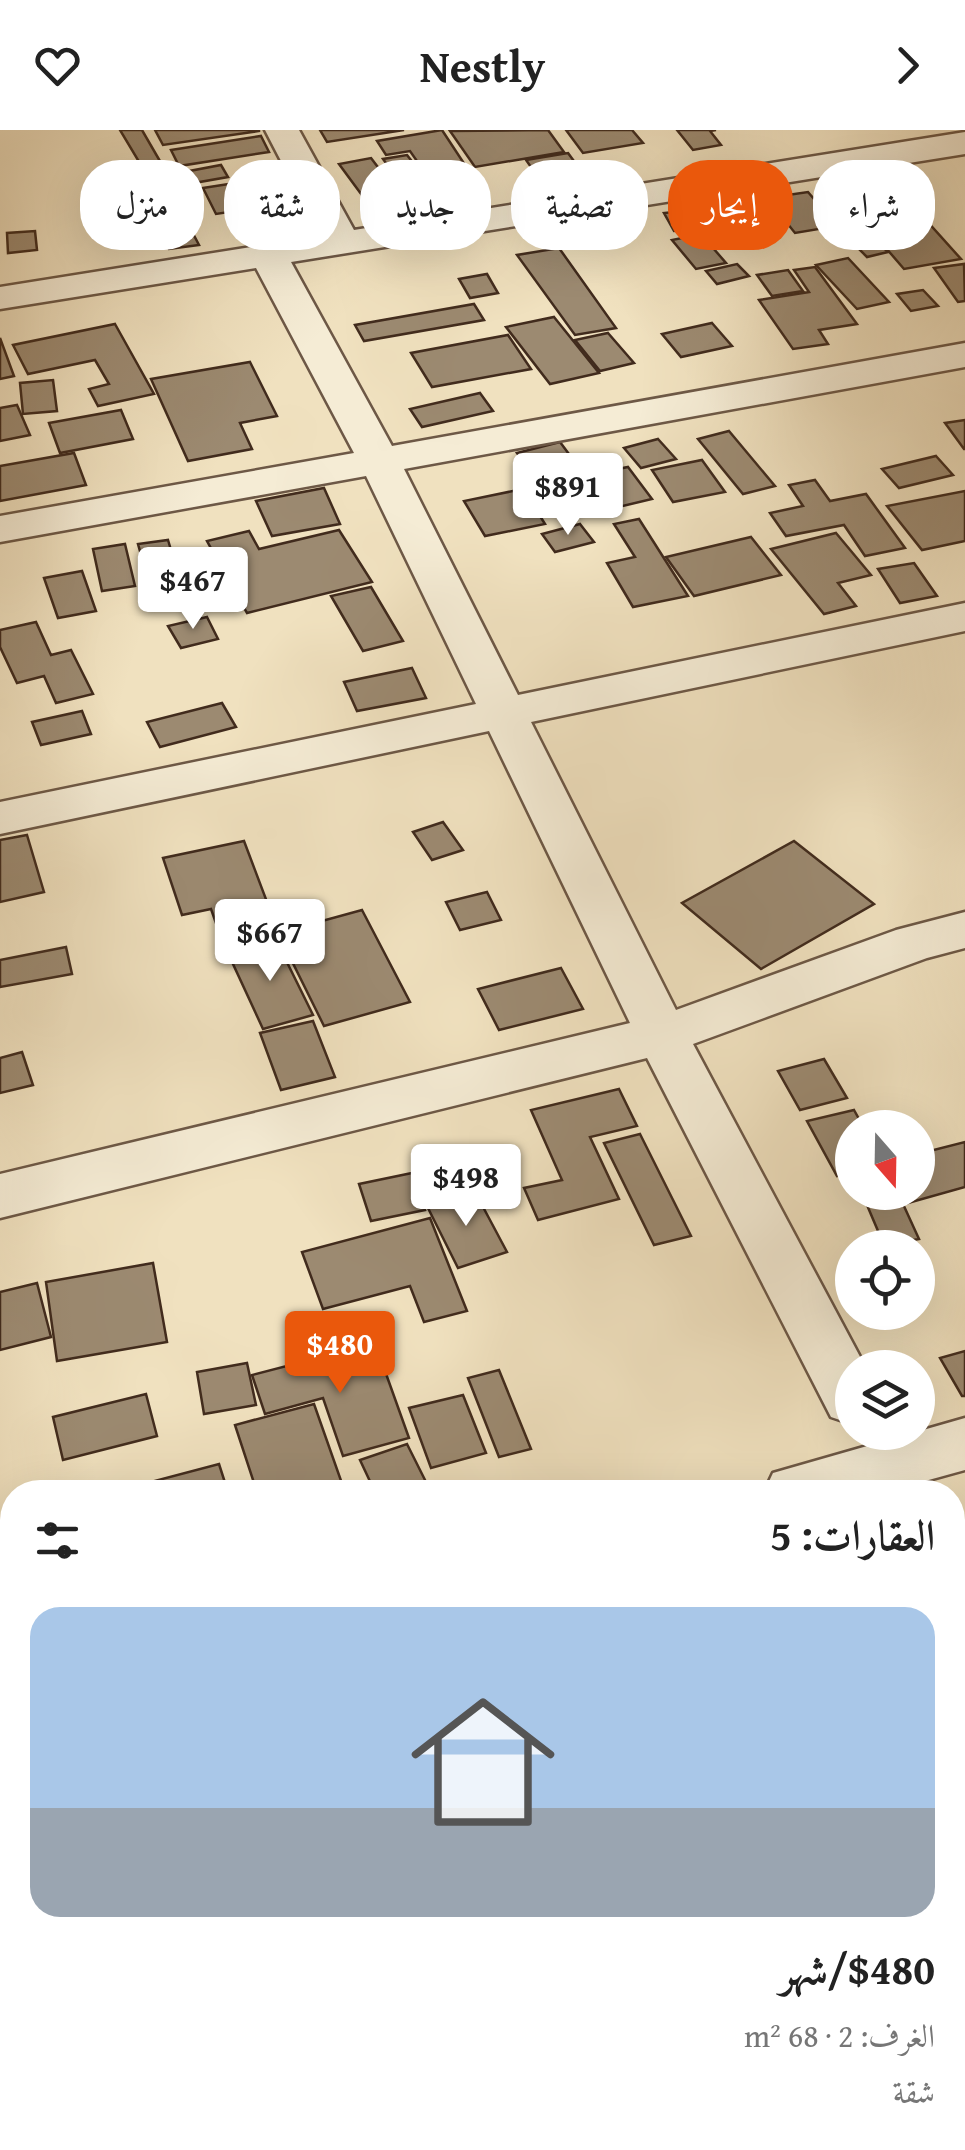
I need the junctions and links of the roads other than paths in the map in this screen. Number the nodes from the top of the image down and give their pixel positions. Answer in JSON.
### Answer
{"nodes":[{"id":1,"x":282,"y":130,"type":"edge"},
{"id":2,"x":965,"y":143,"type":"edge"},
{"id":3,"x":342,"y":241,"type":"junction"},
{"id":4,"x":268,"y":255,"type":"junction"},
{"id":5,"x":0,"y":298,"type":"edge"},
{"id":6,"x":965,"y":355,"type":"edge"},
{"id":7,"x":380,"y":462,"type":"junction"},
{"id":8,"x":0,"y":529,"type":"edge"},
{"id":9,"x":965,"y":617,"type":"edge"},
{"id":10,"x":506,"y":713,"type":"junction"},
{"id":11,"x":0,"y":818,"type":"edge"},
{"id":12,"x":965,"y":930,"type":"edge"},
{"id":13,"x":662,"y":1036,"type":"junction"},
{"id":14,"x":0,"y":1196,"type":"edge"},
{"id":15,"x":835,"y":1367,"type":"edge"},
{"id":16,"x":965,"y":1444,"type":"edge"},
{"id":17,"x":886,"y":1464,"type":"edge"},
{"id":18,"x":834,"y":1480,"type":"edge"}],
"edges":[{"from":1,"to":3,"type":"street"},
{"from":2,"to":3,"type":"street"},
{"from":3,"to":4,"type":"street"},
{"from":4,"to":5,"type":"street"},
{"from":4,"to":7,"type":"street"},
{"from":6,"to":7,"type":"street"},
{"from":7,"to":8,"type":"street"},
{"from":7,"to":10,"type":"street"},
{"from":9,"to":10,"type":"street"},
{"from":10,"to":11,"type":"street"},
{"from":10,"to":13,"type":"street"},
{"from":12,"to":13,"type":"street"},
{"from":13,"to":14,"type":"street"},
{"from":13,"to":15,"type":"street"},
{"from":16,"to":17,"type":"street"},
{"from":17,"to":18,"type":"street"}]}
